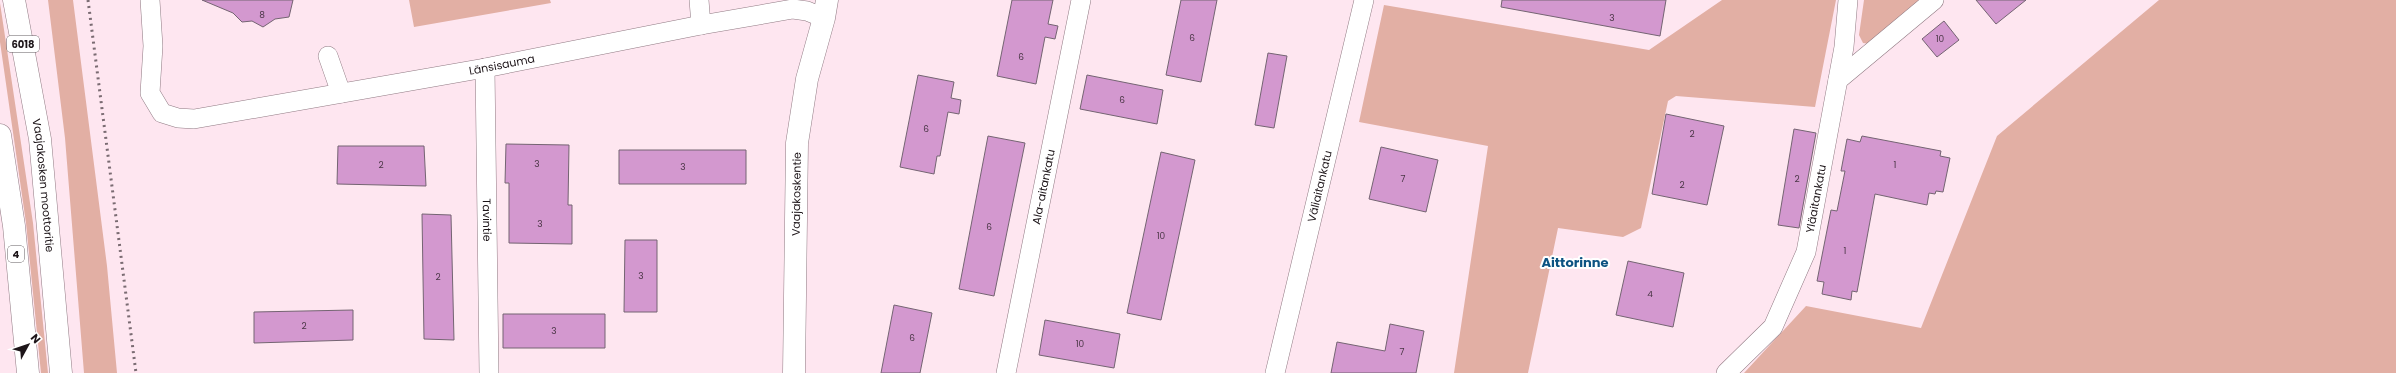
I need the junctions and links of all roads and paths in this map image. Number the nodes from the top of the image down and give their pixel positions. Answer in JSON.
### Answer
{"nodes":[{"id":1,"x":14,"y":0,"type":"edge"},
{"id":2,"x":28,"y":0,"type":"edge"},
{"id":3,"x":150,"y":0,"type":"edge"},
{"id":4,"x":699,"y":0,"type":"edge"},
{"id":5,"x":1081,"y":0,"type":"edge"},
{"id":6,"x":1364,"y":0,"type":"edge"},
{"id":7,"x":1848,"y":0,"type":"edge"},
{"id":8,"x":1934,"y":0,"type":"edge"},
{"id":9,"x":829,"y":6,"type":"edge"},
{"id":10,"x":701,"y":24,"type":"junction"},
{"id":11,"x":328,"y":56,"type":"dead end"},
{"id":12,"x":485,"y":68,"type":"junction"},
{"id":13,"x":1838,"y":80,"type":"junction"},
{"id":14,"x":32,"y":87,"type":"junction"},
{"id":15,"x":341,"y":93,"type":"junction"},
{"id":16,"x":0,"y":135,"type":"edge"},
{"id":17,"x":28,"y":373,"type":"edge"},
{"id":18,"x":61,"y":373,"type":"edge"},
{"id":19,"x":489,"y":373,"type":"edge"},
{"id":20,"x":794,"y":373,"type":"edge"},
{"id":21,"x":1006,"y":373,"type":"edge"},
{"id":22,"x":1275,"y":373,"type":"edge"},
{"id":23,"x":1726,"y":373,"type":"edge"}],
"edges":[{"from":1,"to":14,"type":"main road","name":"Vaajakosken moottoritie","number":"6018"},
{"from":2,"to":14,"type":"main road"},
{"from":3,"to":15,"type":"street","name":"Länsisauma"},
{"from":4,"to":10,"type":"street"},
{"from":5,"to":21,"type":"street","name":"Ala-aitankatu"},
{"from":6,"to":22,"type":"street","name":"Väliaitankatu"},
{"from":7,"to":13,"type":"street","name":"Yläaitankatu"},
{"from":8,"to":13,"type":"street"},
{"from":9,"to":10,"type":"street","name":"Länsisauma"},
{"from":9,"to":20,"type":"main road","name":"Vaajakoskentie"},
{"from":10,"to":12,"type":"street","name":"Länsisauma"},
{"from":11,"to":15,"type":"street"},
{"from":12,"to":15,"type":"street","name":"Länsisauma"},
{"from":12,"to":19,"type":"street","name":"Tavintie"},
{"from":13,"to":23,"type":"street","name":"Yläaitankatu"},
{"from":14,"to":18,"type":"main road","name":"Vaajakosken moottoritie"},
{"from":16,"to":17,"type":"main road","number":"4"}]}
